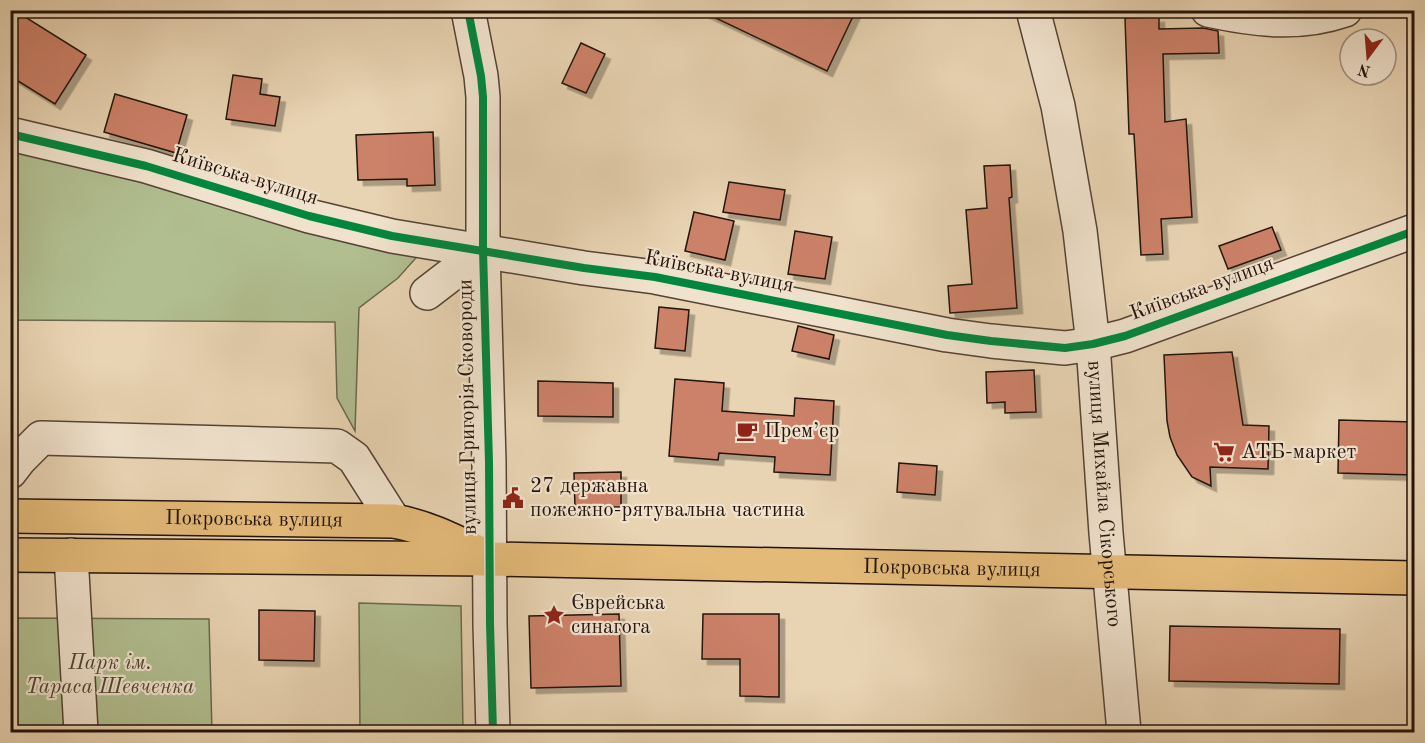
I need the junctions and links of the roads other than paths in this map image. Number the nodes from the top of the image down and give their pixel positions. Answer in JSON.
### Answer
{"nodes":[{"id":1,"x":468,"y":10,"type":"edge"},
{"id":2,"x":1208,"y":10,"type":"edge"},
{"id":3,"x":1345,"y":10,"type":"edge"},
{"id":4,"x":1039,"y":12,"type":"edge"},
{"id":5,"x":10,"y":134,"type":"edge"},
{"id":6,"x":1414,"y":231,"type":"edge"},
{"id":7,"x":483,"y":250,"type":"junction"},
{"id":8,"x":427,"y":293,"type":"dead end"},
{"id":9,"x":1093,"y":344,"type":"junction"},
{"id":10,"x":10,"y":472,"type":"edge"},
{"id":11,"x":10,"y":516,"type":"edge"},
{"id":12,"x":394,"y":521,"type":"junction"},
{"id":13,"x":10,"y":555,"type":"edge"},
{"id":14,"x":71,"y":555,"type":"junction"},
{"id":15,"x":490,"y":559,"type":"junction"},
{"id":16,"x":1109,"y":572,"type":"junction"},
{"id":17,"x":1414,"y":578,"type":"edge"},
{"id":18,"x":81,"y":732,"type":"edge"},
{"id":19,"x":493,"y":732,"type":"edge"},
{"id":20,"x":1124,"y":732,"type":"edge"}],
"edges":[{"from":1,"to":7,"type":"street","name":"вулиця Григорія Сковороди"},
{"from":2,"to":3,"type":"street"},
{"from":4,"to":9,"type":"street","name":"вулиця Михайла Сікорського"},
{"from":5,"to":7,"type":"street","name":"Київська вулиця"},
{"from":6,"to":9,"type":"street","name":"Київська вулиця"},
{"from":7,"to":8,"type":"street"},
{"from":7,"to":9,"type":"street","name":"Київська вулиця"},
{"from":7,"to":15,"type":"street","name":"вулиця Григорія Сковороди"},
{"from":9,"to":16,"type":"street","name":"вулиця Михайла Сікорського"},
{"from":10,"to":12,"type":"street"},
{"from":11,"to":12,"type":"main road","name":"Покровська вулиця"},
{"from":12,"to":15,"type":"main road","name":"Покровська вулиця"},
{"from":13,"to":14,"type":"main road","name":"Покровська вулиця"},
{"from":14,"to":15,"type":"main road","name":"Покровська вулиця"},
{"from":14,"to":18,"type":"street"},
{"from":15,"to":16,"type":"main road","name":"Покровська вулиця"},
{"from":15,"to":19,"type":"street","name":"вулиця Григорія Сковороди"},
{"from":16,"to":17,"type":"main road","name":"Покровська вулиця"},
{"from":16,"to":20,"type":"street","name":"вулиця Михайла Сікорського"}]}
